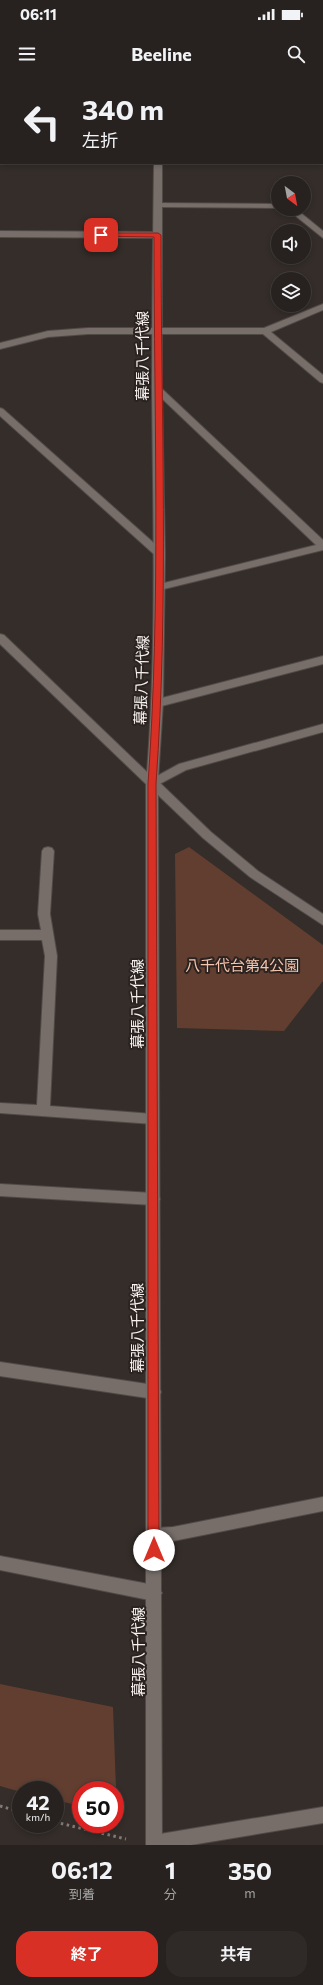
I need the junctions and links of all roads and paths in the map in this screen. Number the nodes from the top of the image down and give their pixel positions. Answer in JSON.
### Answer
{"nodes":[{"id":1,"x":158,"y":164,"type":"edge"},
{"id":2,"x":158,"y":205,"type":"junction"},
{"id":3,"x":271,"y":206,"type":"edge"},
{"id":4,"x":300,"y":216,"type":"edge"},
{"id":5,"x":0,"y":234,"type":"edge"},
{"id":6,"x":158,"y":235,"type":"junction"},
{"id":7,"x":323,"y":235,"type":"edge"},
{"id":8,"x":323,"y":307,"type":"edge"},
{"id":9,"x":158,"y":331,"type":"junction"},
{"id":10,"x":265,"y":331,"type":"junction"},
{"id":11,"x":0,"y":346,"type":"edge"},
{"id":12,"x":323,"y":380,"type":"edge"},
{"id":13,"x":157,"y":389,"type":"junction"},
{"id":14,"x":0,"y":412,"type":"edge"},
{"id":15,"x":323,"y":547,"type":"edge"},
{"id":16,"x":160,"y":554,"type":"junction"},
{"id":17,"x":160,"y":587,"type":"junction"},
{"id":18,"x":0,"y":638,"type":"edge"},
{"id":19,"x":323,"y":660,"type":"edge"},
{"id":20,"x":158,"y":704,"type":"junction"},
{"id":21,"x":323,"y":728,"type":"edge"},
{"id":22,"x":152,"y":784,"type":"junction"},
{"id":23,"x":48,"y":851,"type":"dead end"},
{"id":24,"x":323,"y":920,"type":"edge"},
{"id":25,"x":0,"y":935,"type":"edge"},
{"id":26,"x":48,"y":935,"type":"junction"},
{"id":27,"x":0,"y":1108,"type":"edge"},
{"id":28,"x":43,"y":1111,"type":"junction"},
{"id":29,"x":153,"y":1119,"type":"junction"},
{"id":30,"x":0,"y":1190,"type":"edge"},
{"id":31,"x":153,"y":1199,"type":"junction"},
{"id":32,"x":0,"y":1369,"type":"edge"},
{"id":33,"x":154,"y":1392,"type":"junction"},
{"id":34,"x":323,"y":1504,"type":"edge"},
{"id":35,"x":154,"y":1535,"type":"junction"},
{"id":36,"x":0,"y":1563,"type":"edge"},
{"id":37,"x":154,"y":1593,"type":"junction"},
{"id":38,"x":0,"y":1806,"type":"edge"},
{"id":39,"x":12,"y":1809,"type":"edge"},
{"id":40,"x":323,"y":1815,"type":"edge"},
{"id":41,"x":64,"y":1824,"type":"edge"},
{"id":42,"x":133,"y":1840,"type":"dead end"},
{"id":43,"x":154,"y":1844,"type":"edge"}],
"edges":[{"from":1,"to":2,"type":"street","name":"幕張八千代線"},
{"from":2,"to":3,"type":"street"},
{"from":2,"to":6,"type":"street","name":"幕張八千代線"},
{"from":4,"to":7,"type":"street"},
{"from":5,"to":6,"type":"street"},
{"from":6,"to":9,"type":"street","name":"幕張八千代線"},
{"from":8,"to":10,"type":"street"},
{"from":9,"to":10,"type":"street"},
{"from":9,"to":11,"type":"street"},
{"from":9,"to":13,"type":"street","name":"幕張八千代線"},
{"from":10,"to":12,"type":"street"},
{"from":13,"to":15,"type":"street"},
{"from":13,"to":16,"type":"street","name":"幕張八千代線"},
{"from":14,"to":16,"type":"street"},
{"from":15,"to":17,"type":"street"},
{"from":16,"to":17,"type":"street","name":"幕張八千代線"},
{"from":17,"to":20,"type":"street","name":"幕張八千代線"},
{"from":18,"to":22,"type":"street"},
{"from":19,"to":20,"type":"street"},
{"from":20,"to":22,"type":"street","name":"幕張八千代線"},
{"from":21,"to":22,"type":"street"},
{"from":22,"to":24,"type":"street"},
{"from":22,"to":29,"type":"street","name":"幕張八千代線"},
{"from":23,"to":26,"type":"street"},
{"from":25,"to":26,"type":"street"},
{"from":26,"to":28,"type":"street"},
{"from":27,"to":28,"type":"street"},
{"from":28,"to":29,"type":"street"},
{"from":29,"to":31,"type":"street","name":"幕張八千代線"},
{"from":30,"to":31,"type":"street"},
{"from":31,"to":33,"type":"street","name":"幕張八千代線"},
{"from":32,"to":33,"type":"street"},
{"from":33,"to":35,"type":"street","name":"幕張八千代線"},
{"from":34,"to":35,"type":"street"},
{"from":35,"to":37,"type":"street","name":"幕張八千代線"},
{"from":36,"to":37,"type":"street"},
{"from":37,"to":43,"type":"street","name":"幕張八千代線"},
{"from":38,"to":39,"type":"path"},
{"from":40,"to":43,"type":"street"},
{"from":41,"to":42,"type":"path"}]}
